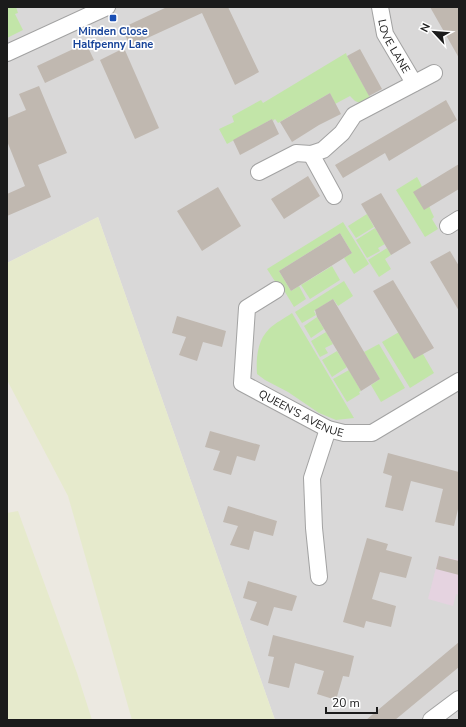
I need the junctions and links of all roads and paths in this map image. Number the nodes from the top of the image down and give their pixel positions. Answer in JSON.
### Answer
{"nodes":[{"id":1,"x":107,"y":7,"type":"edge"},
{"id":2,"x":380,"y":7,"type":"edge"},
{"id":3,"x":7,"y":53,"type":"edge"},
{"id":4,"x":434,"y":73,"type":"dead end"},
{"id":5,"x":414,"y":83,"type":"junction"},
{"id":6,"x":311,"y":154,"type":"junction"},
{"id":7,"x":259,"y":172,"type":"dead end"},
{"id":8,"x":334,"y":196,"type":"dead end"},
{"id":9,"x":276,"y":290,"type":"dead end"},
{"id":10,"x":459,"y":381,"type":"edge"},
{"id":11,"x":328,"y":429,"type":"junction"},
{"id":12,"x":319,"y":577,"type":"dead end"},
{"id":13,"x":459,"y":699,"type":"edge"},
{"id":14,"x":431,"y":720,"type":"edge"}],
"edges":[{"from":1,"to":3,"type":"street"},
{"from":2,"to":5,"type":"street","name":"LOVE LANE"},
{"from":4,"to":5,"type":"street"},
{"from":5,"to":6,"type":"street"},
{"from":6,"to":7,"type":"street"},
{"from":6,"to":8,"type":"street"},
{"from":9,"to":11,"type":"street","name":"QUEEN'S AVENUE"},
{"from":10,"to":11,"type":"street","name":"QUEEN'S AVENUE"},
{"from":11,"to":12,"type":"street"},
{"from":13,"to":14,"type":"street"}]}
